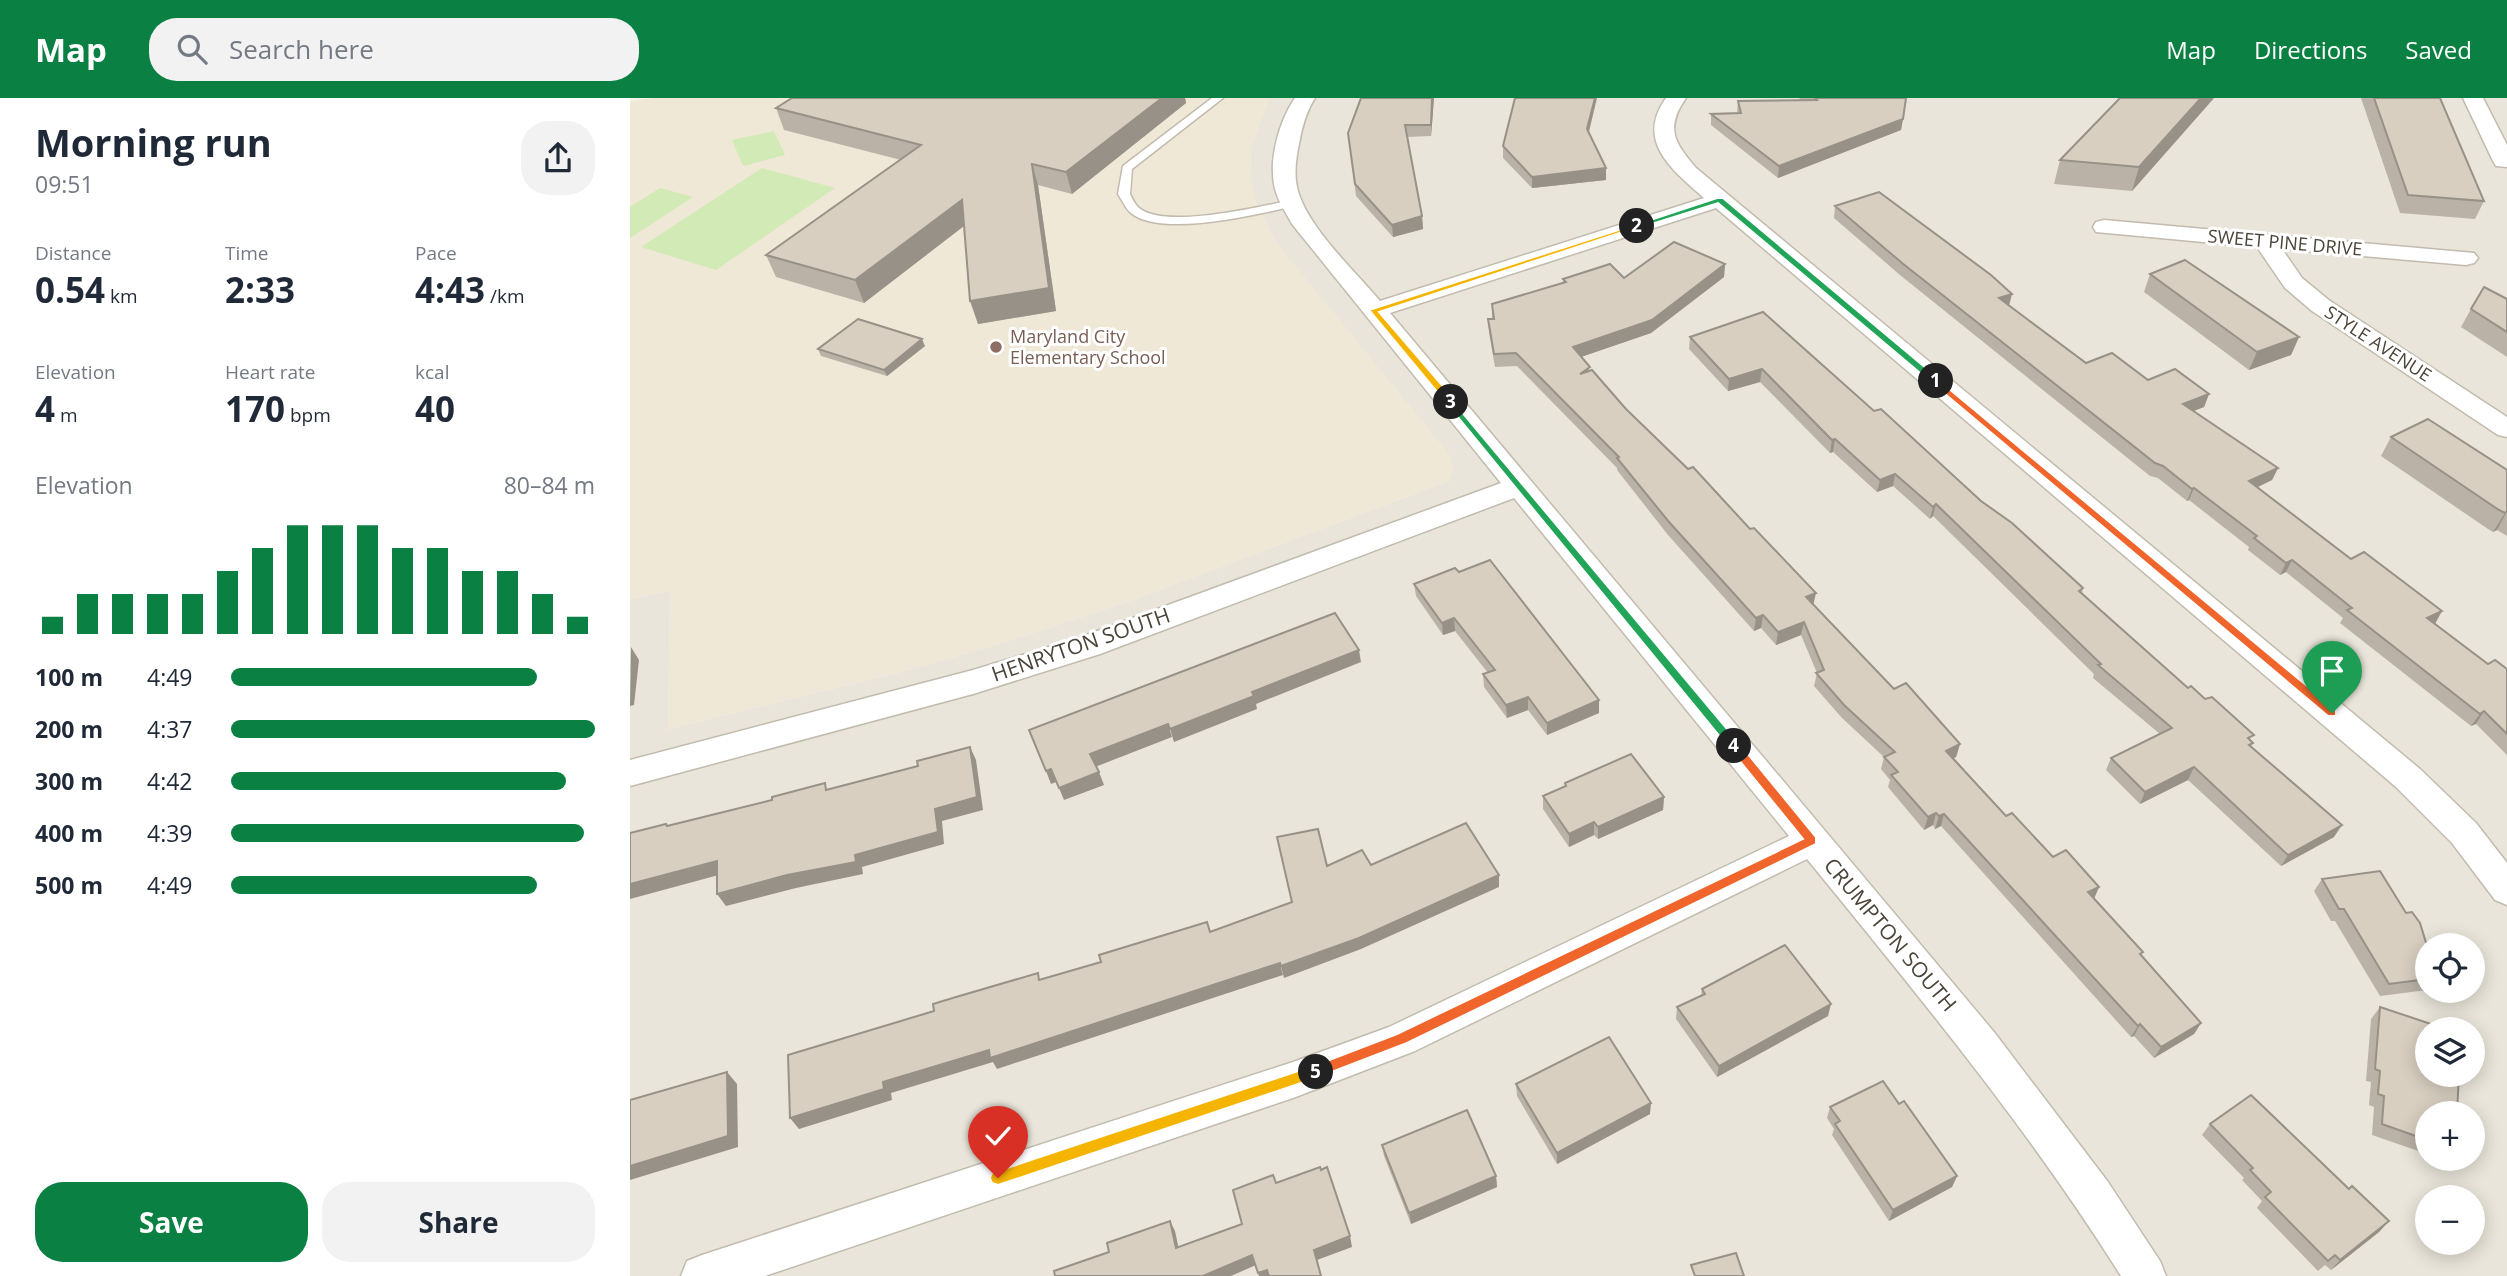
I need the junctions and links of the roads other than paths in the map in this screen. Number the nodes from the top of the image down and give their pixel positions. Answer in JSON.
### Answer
{"nodes":[{"id":1,"x":1218,"y":98,"type":"edge"},
{"id":2,"x":1305,"y":98,"type":"edge"},
{"id":3,"x":1676,"y":98,"type":"edge"},
{"id":4,"x":2473,"y":98,"type":"edge"},
{"id":5,"x":2504,"y":161,"type":"dead end"},
{"id":6,"x":1720,"y":200,"type":"junction"},
{"id":7,"x":1293,"y":202,"type":"junction"},
{"id":8,"x":2104,"y":228,"type":"dead end"},
{"id":9,"x":2265,"y":241,"type":"junction"},
{"id":10,"x":2466,"y":258,"type":"dead end"},
{"id":11,"x":1373,"y":310,"type":"junction"},
{"id":12,"x":2507,"y":429,"type":"edge"},
{"id":13,"x":1522,"y":485,"type":"junction"},
{"id":14,"x":630,"y":773,"type":"edge"},
{"id":15,"x":1812,"y":841,"type":"junction"},
{"id":16,"x":2507,"y":890,"type":"edge"},
{"id":17,"x":702,"y":1276,"type":"edge"},
{"id":18,"x":2145,"y":1276,"type":"edge"}],
"edges":[{"from":1,"to":7,"type":"lane"},
{"from":2,"to":7,"type":"street","name":"CRUMPTON SOUTH"},
{"from":3,"to":6,"type":"street"},
{"from":4,"to":5,"type":"street"},
{"from":6,"to":11,"type":"street"},
{"from":6,"to":16,"type":"street"},
{"from":7,"to":11,"type":"street","name":"CRUMPTON SOUTH"},
{"from":8,"to":9,"type":"street","name":"SWEET PINE DRIVE"},
{"from":9,"to":10,"type":"street","name":"SWEET PINE DRIVE"},
{"from":9,"to":12,"type":"street","name":"STYLE AVENUE"},
{"from":11,"to":13,"type":"street","name":"CRUMPTON SOUTH"},
{"from":13,"to":14,"type":"street","name":"HENRYTON SOUTH"},
{"from":13,"to":15,"type":"street","name":"CRUMPTON SOUTH"},
{"from":15,"to":17,"type":"street"},
{"from":15,"to":18,"type":"street","name":"CRUMPTON SOUTH"}]}
